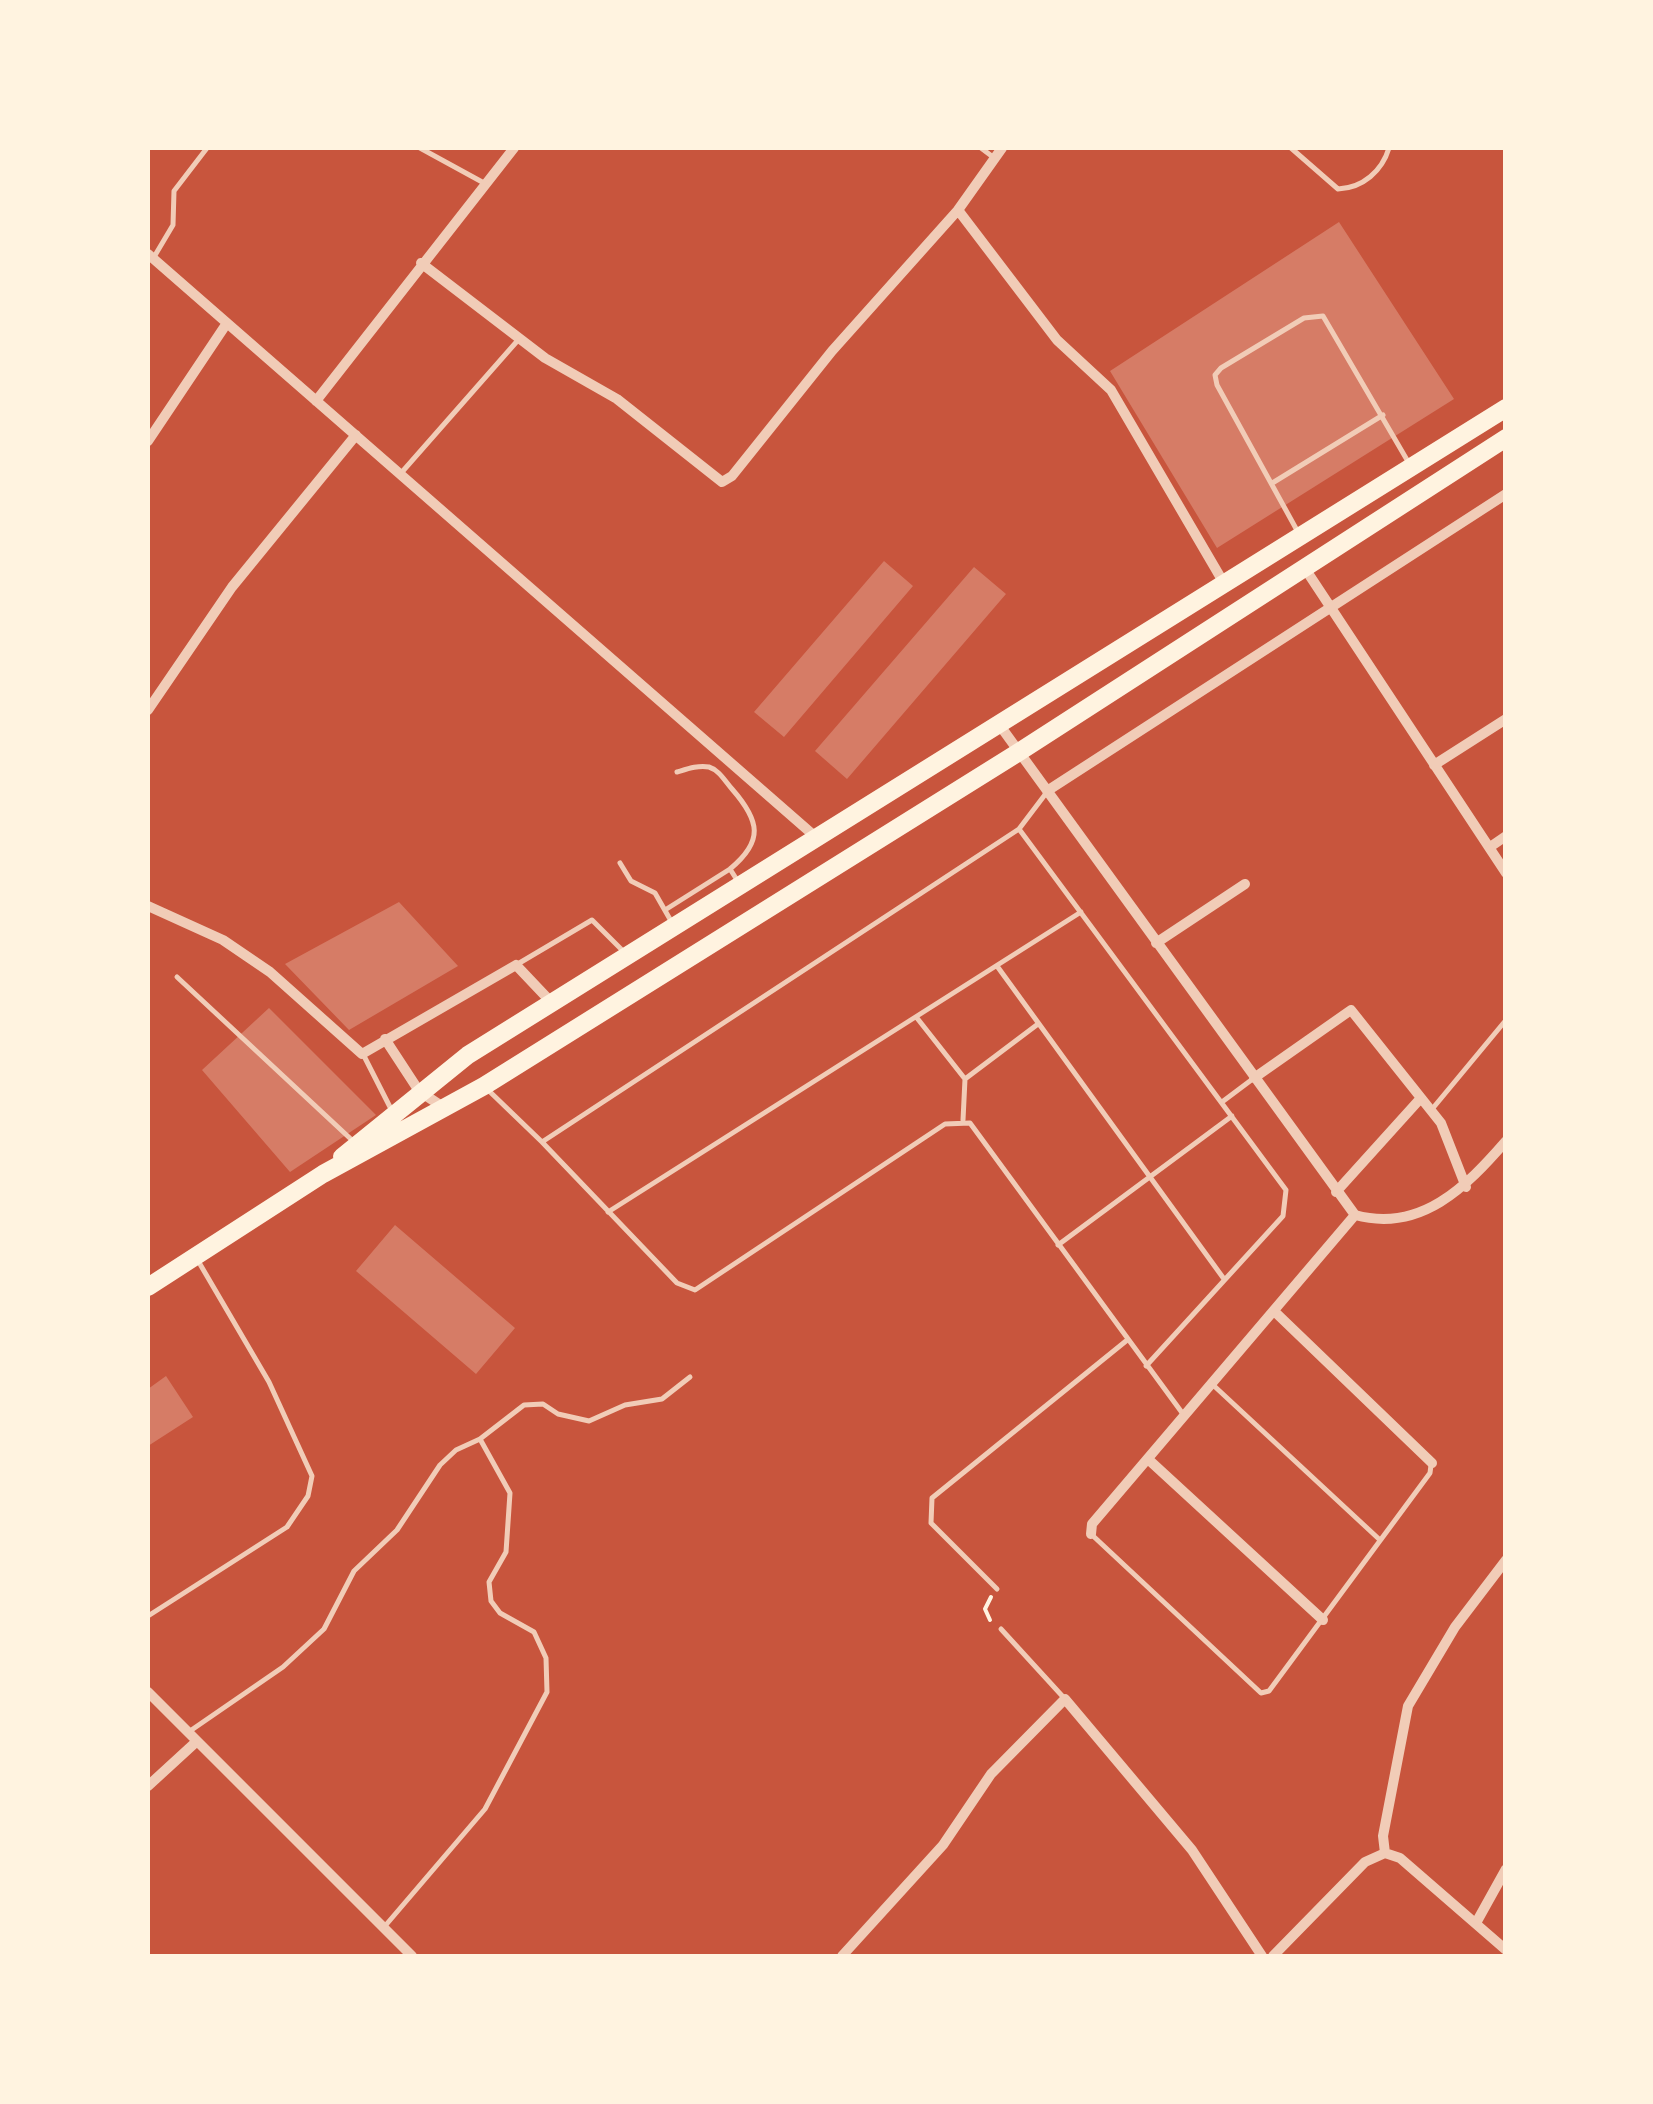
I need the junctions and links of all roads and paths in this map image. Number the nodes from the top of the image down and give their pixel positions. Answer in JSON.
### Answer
{"nodes":[{"id":1,"x":207,"y":148,"type":"edge"},
{"id":2,"x":420,"y":148,"type":"edge"},
{"id":3,"x":514,"y":148,"type":"edge"},
{"id":4,"x":981,"y":148,"type":"edge"},
{"id":5,"x":1002,"y":148,"type":"edge"},
{"id":6,"x":1291,"y":148,"type":"edge"},
{"id":7,"x":1389,"y":148,"type":"edge"},
{"id":8,"x":993,"y":157,"type":"junction"},
{"id":9,"x":484,"y":183,"type":"junction"},
{"id":10,"x":958,"y":210,"type":"junction"},
{"id":11,"x":150,"y":256,"type":"edge"},
{"id":12,"x":421,"y":263,"type":"junction"},
{"id":13,"x":227,"y":323,"type":"junction"},
{"id":14,"x":519,"y":339,"type":"junction"},
{"id":15,"x":316,"y":401,"type":"junction"},
{"id":16,"x":1506,"y":408,"type":"edge"},
{"id":17,"x":1383,"y":415,"type":"junction"},
{"id":18,"x":356,"y":436,"type":"junction"},
{"id":19,"x":1506,"y":438,"type":"edge"},
{"id":20,"x":148,"y":441,"type":"edge"},
{"id":21,"x":1411,"y":468,"type":"junction"},
{"id":22,"x":400,"y":474,"type":"junction"},
{"id":23,"x":1274,"y":482,"type":"junction"},
{"id":24,"x":1506,"y":494,"type":"edge"},
{"id":25,"x":1301,"y":538,"type":"junction"},
{"id":26,"x":1304,"y":566,"type":"junction"},
{"id":27,"x":1225,"y":586,"type":"junction"},
{"id":28,"x":1332,"y":606,"type":"junction"},
{"id":29,"x":148,"y":710,"type":"edge"},
{"id":30,"x":1506,"y":719,"type":"edge"},
{"id":31,"x":1001,"y":727,"type":"junction"},
{"id":32,"x":1020,"y":752,"type":"junction"},
{"id":33,"x":1434,"y":766,"type":"junction"},
{"id":34,"x":677,"y":772,"type":"dead end"},
{"id":35,"x":1048,"y":791,"type":"junction"},
{"id":36,"x":1019,"y":829,"type":"junction"},
{"id":37,"x":1506,"y":836,"type":"edge"},
{"id":38,"x":818,"y":839,"type":"junction"},
{"id":39,"x":1490,"y":847,"type":"junction"},
{"id":40,"x":620,"y":864,"type":"dead end"},
{"id":41,"x":730,"y":870,"type":"junction"},
{"id":42,"x":1506,"y":873,"type":"edge"},
{"id":43,"x":1245,"y":884,"type":"dead end"},
{"id":44,"x":741,"y":887,"type":"junction"},
{"id":45,"x":148,"y":906,"type":"edge"},
{"id":46,"x":664,"y":910,"type":"junction"},
{"id":47,"x":1081,"y":912,"type":"junction"},
{"id":48,"x":674,"y":928,"type":"junction"},
{"id":49,"x":1156,"y":943,"type":"junction"},
{"id":50,"x":628,"y":956,"type":"junction"},
{"id":51,"x":516,"y":964,"type":"junction"},
{"id":52,"x":996,"y":966,"type":"junction"},
{"id":53,"x":177,"y":977,"type":"dead end"},
{"id":54,"x":552,"y":1003,"type":"junction"},
{"id":55,"x":918,"y":1018,"type":"junction"},
{"id":56,"x":1506,"y":1020,"type":"edge"},
{"id":57,"x":1038,"y":1024,"type":"junction"},
{"id":58,"x":385,"y":1039,"type":"junction"},
{"id":59,"x":362,"y":1054,"type":"junction"},
{"id":60,"x":1254,"y":1078,"type":"junction"},
{"id":61,"x":965,"y":1079,"type":"junction"},
{"id":62,"x":484,"y":1086,"type":"junction"},
{"id":63,"x":419,"y":1091,"type":"junction"},
{"id":64,"x":1420,"y":1098,"type":"junction"},
{"id":65,"x":1222,"y":1102,"type":"junction"},
{"id":66,"x":446,"y":1109,"type":"junction"},
{"id":67,"x":1431,"y":1110,"type":"junction"},
{"id":68,"x":392,"y":1113,"type":"junction"},
{"id":69,"x":1232,"y":1116,"type":"junction"},
{"id":70,"x":964,"y":1120,"type":"junction"},
{"id":71,"x":1506,"y":1141,"type":"edge"},
{"id":72,"x":542,"y":1142,"type":"junction"},
{"id":73,"x":356,"y":1144,"type":"junction"},
{"id":74,"x":323,"y":1174,"type":"junction"},
{"id":75,"x":1150,"y":1177,"type":"junction"},
{"id":76,"x":1466,"y":1187,"type":"junction"},
{"id":77,"x":1336,"y":1192,"type":"junction"},
{"id":78,"x":608,"y":1212,"type":"junction"},
{"id":79,"x":1355,"y":1215,"type":"junction"},
{"id":80,"x":1058,"y":1245,"type":"junction"},
{"id":81,"x":195,"y":1256,"type":"junction"},
{"id":82,"x":1225,"y":1280,"type":"junction"},
{"id":83,"x":148,"y":1287,"type":"edge"},
{"id":84,"x":1274,"y":1311,"type":"junction"},
{"id":85,"x":1126,"y":1340,"type":"junction"},
{"id":86,"x":1146,"y":1366,"type":"junction"},
{"id":87,"x":690,"y":1377,"type":"dead end"},
{"id":88,"x":1212,"y":1384,"type":"junction"},
{"id":89,"x":1185,"y":1417,"type":"junction"},
{"id":90,"x":480,"y":1440,"type":"junction"},
{"id":91,"x":1149,"y":1460,"type":"junction"},
{"id":92,"x":1432,"y":1463,"type":"joint"},
{"id":93,"x":1091,"y":1534,"type":"joint"},
{"id":94,"x":1380,"y":1540,"type":"junction"},
{"id":95,"x":1506,"y":1560,"type":"edge"},
{"id":96,"x":996,"y":1589,"type":"joint"},
{"id":97,"x":148,"y":1616,"type":"edge"},
{"id":98,"x":1322,"y":1620,"type":"junction"},
{"id":99,"x":1001,"y":1629,"type":"joint"},
{"id":100,"x":148,"y":1692,"type":"edge"},
{"id":101,"x":1065,"y":1699,"type":"junction"},
{"id":102,"x":191,"y":1738,"type":"junction"},
{"id":103,"x":148,"y":1786,"type":"edge"},
{"id":104,"x":1385,"y":1853,"type":"junction"},
{"id":105,"x":1506,"y":1869,"type":"edge"},
{"id":106,"x":1476,"y":1923,"type":"junction"},
{"id":107,"x":383,"y":1928,"type":"junction"},
{"id":108,"x":1506,"y":1950,"type":"edge"},
{"id":109,"x":412,"y":1956,"type":"edge"},
{"id":110,"x":842,"y":1956,"type":"edge"},
{"id":111,"x":1262,"y":1956,"type":"edge"},
{"id":112,"x":1273,"y":1956,"type":"edge"}],
"edges":[{"from":1,"to":11,"type":"lane"},
{"from":2,"to":9,"type":"lane"},
{"from":3,"to":9,"type":"street"},
{"from":4,"to":8,"type":"lane"},
{"from":5,"to":8,"type":"street"},
{"from":6,"to":7,"type":"lane"},
{"from":8,"to":10,"type":"street"},
{"from":9,"to":12,"type":"street"},
{"from":10,"to":14,"type":"street"},
{"from":10,"to":27,"type":"street"},
{"from":11,"to":13,"type":"street"},
{"from":12,"to":14,"type":"street"},
{"from":12,"to":15,"type":"street"},
{"from":13,"to":15,"type":"street"},
{"from":13,"to":20,"type":"street"},
{"from":14,"to":22,"type":"lane"},
{"from":15,"to":18,"type":"street"},
{"from":16,"to":21,"type":"highway"},
{"from":17,"to":21,"type":"lane"},
{"from":17,"to":23,"type":"lane"},
{"from":17,"to":23,"type":"lane"},
{"from":18,"to":22,"type":"street"},
{"from":18,"to":29,"type":"street"},
{"from":19,"to":26,"type":"highway"},
{"from":21,"to":25,"type":"highway"},
{"from":22,"to":38,"type":"street"},
{"from":23,"to":25,"type":"lane"},
{"from":24,"to":28,"type":"street"},
{"from":25,"to":27,"type":"highway"},
{"from":26,"to":28,"type":"street"},
{"from":26,"to":32,"type":"highway"},
{"from":27,"to":31,"type":"highway"},
{"from":28,"to":33,"type":"street"},
{"from":28,"to":35,"type":"street"},
{"from":30,"to":33,"type":"street"},
{"from":31,"to":32,"type":"street"},
{"from":31,"to":38,"type":"highway"},
{"from":32,"to":35,"type":"street"},
{"from":32,"to":62,"type":"highway"},
{"from":33,"to":39,"type":"street"},
{"from":34,"to":41,"type":"lane"},
{"from":35,"to":36,"type":"lane"},
{"from":35,"to":49,"type":"street"},
{"from":36,"to":47,"type":"lane"},
{"from":36,"to":72,"type":"lane"},
{"from":37,"to":39,"type":"street"},
{"from":38,"to":44,"type":"highway"},
{"from":39,"to":42,"type":"street"},
{"from":40,"to":46,"type":"lane"},
{"from":41,"to":44,"type":"lane"},
{"from":41,"to":46,"type":"lane"},
{"from":43,"to":49,"type":"street"},
{"from":44,"to":48,"type":"highway"},
{"from":45,"to":59,"type":"street"},
{"from":46,"to":48,"type":"lane"},
{"from":47,"to":52,"type":"lane"},
{"from":47,"to":65,"type":"lane"},
{"from":48,"to":50,"type":"highway"},
{"from":49,"to":60,"type":"street"},
{"from":50,"to":51,"type":"lane"},
{"from":50,"to":54,"type":"highway"},
{"from":51,"to":54,"type":"street"},
{"from":51,"to":58,"type":"street"},
{"from":52,"to":55,"type":"lane"},
{"from":52,"to":57,"type":"lane"},
{"from":53,"to":73,"type":"lane"},
{"from":54,"to":63,"type":"highway"},
{"from":55,"to":61,"type":"lane"},
{"from":55,"to":78,"type":"lane"},
{"from":56,"to":67,"type":"lane"},
{"from":57,"to":61,"type":"lane"},
{"from":57,"to":75,"type":"lane"},
{"from":58,"to":59,"type":"street"},
{"from":58,"to":63,"type":"street"},
{"from":59,"to":68,"type":"lane"},
{"from":60,"to":64,"type":"street"},
{"from":60,"to":65,"type":"lane"},
{"from":60,"to":77,"type":"street"},
{"from":61,"to":70,"type":"lane"},
{"from":62,"to":66,"type":"highway"},
{"from":62,"to":72,"type":"lane"},
{"from":63,"to":66,"type":"street"},
{"from":63,"to":68,"type":"highway"},
{"from":64,"to":67,"type":"street"},
{"from":64,"to":77,"type":"street"},
{"from":65,"to":69,"type":"lane"},
{"from":66,"to":74,"type":"highway"},
{"from":67,"to":76,"type":"street"},
{"from":68,"to":73,"type":"highway"},
{"from":69,"to":75,"type":"lane"},
{"from":69,"to":82,"type":"lane"},
{"from":70,"to":78,"type":"lane"},
{"from":70,"to":80,"type":"lane"},
{"from":71,"to":76,"type":"street"},
{"from":72,"to":78,"type":"lane"},
{"from":73,"to":74,"type":"highway"},
{"from":74,"to":81,"type":"highway"},
{"from":75,"to":80,"type":"lane"},
{"from":75,"to":82,"type":"lane"},
{"from":76,"to":79,"type":"street"},
{"from":77,"to":79,"type":"street"},
{"from":79,"to":84,"type":"street"},
{"from":80,"to":85,"type":"lane"},
{"from":81,"to":83,"type":"highway"},
{"from":81,"to":97,"type":"lane"},
{"from":82,"to":86,"type":"lane"},
{"from":84,"to":88,"type":"street"},
{"from":84,"to":92,"type":"street"},
{"from":85,"to":86,"type":"lane"},
{"from":85,"to":96,"type":"lane"},
{"from":86,"to":89,"type":"lane"},
{"from":87,"to":90,"type":"lane"},
{"from":88,"to":89,"type":"street"},
{"from":88,"to":94,"type":"lane"},
{"from":89,"to":91,"type":"street"},
{"from":90,"to":102,"type":"lane"},
{"from":90,"to":107,"type":"lane"},
{"from":91,"to":93,"type":"street"},
{"from":91,"to":98,"type":"street"},
{"from":92,"to":94,"type":"lane"},
{"from":93,"to":98,"type":"lane"},
{"from":94,"to":98,"type":"lane"},
{"from":95,"to":104,"type":"street"},
{"from":96,"to":99,"type":"path"},
{"from":99,"to":101,"type":"lane"},
{"from":100,"to":102,"type":"street"},
{"from":101,"to":110,"type":"street"},
{"from":101,"to":111,"type":"street"},
{"from":102,"to":103,"type":"street"},
{"from":102,"to":107,"type":"street"},
{"from":104,"to":106,"type":"street"},
{"from":104,"to":112,"type":"street"},
{"from":105,"to":106,"type":"street"},
{"from":106,"to":108,"type":"street"},
{"from":107,"to":109,"type":"street"}]}
